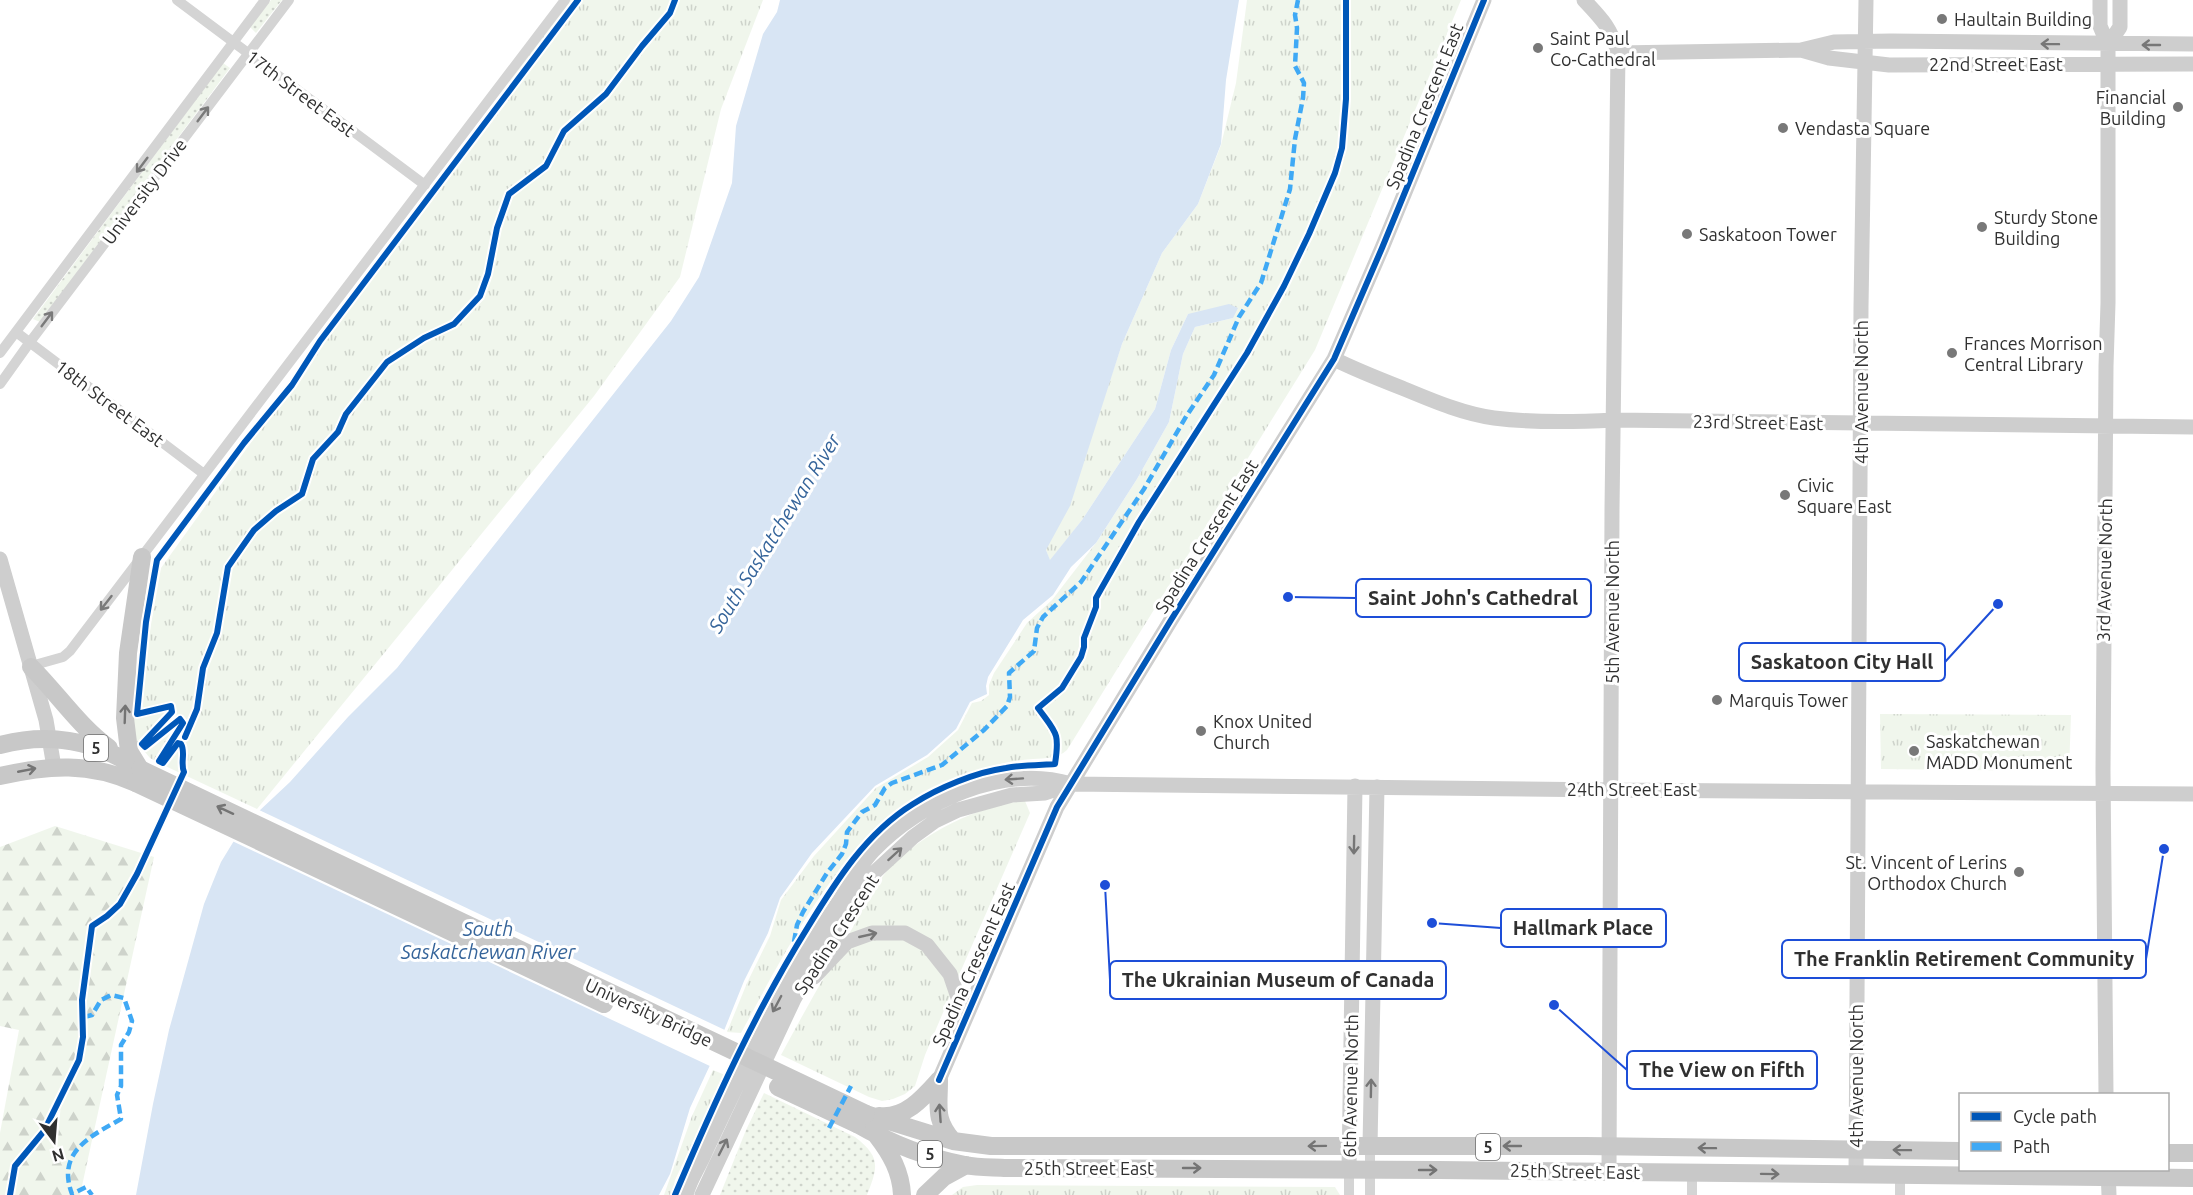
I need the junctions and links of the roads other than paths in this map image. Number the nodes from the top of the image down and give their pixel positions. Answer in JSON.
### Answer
{"nodes":[{"id":1,"x":177,"y":0,"type":"edge"},
{"id":2,"x":265,"y":0,"type":"edge"},
{"id":3,"x":289,"y":0,"type":"edge"},
{"id":4,"x":565,"y":0,"type":"edge"},
{"id":5,"x":1484,"y":0,"type":"edge"},
{"id":6,"x":1584,"y":0,"type":"edge"},
{"id":7,"x":1866,"y":0,"type":"edge"},
{"id":8,"x":2100,"y":0,"type":"edge"},
{"id":9,"x":2120,"y":0,"type":"edge"},
{"id":10,"x":1866,"y":41,"type":"junction"},
{"id":11,"x":234,"y":43,"type":"junction"},
{"id":12,"x":2108,"y":45,"type":"junction"},
{"id":13,"x":2193,"y":45,"type":"edge"},
{"id":14,"x":1800,"y":50,"type":"junction"},
{"id":15,"x":1618,"y":53,"type":"junction"},
{"id":16,"x":248,"y":54,"type":"junction"},
{"id":17,"x":1866,"y":63,"type":"junction"},
{"id":18,"x":2193,"y":64,"type":"edge"},
{"id":19,"x":2108,"y":65,"type":"junction"},
{"id":20,"x":425,"y":185,"type":"junction"},
{"id":21,"x":16,"y":332,"type":"junction"},
{"id":22,"x":30,"y":342,"type":"junction"},
{"id":23,"x":0,"y":353,"type":"edge"},
{"id":24,"x":1334,"y":358,"type":"junction"},
{"id":25,"x":0,"y":384,"type":"edge"},
{"id":26,"x":1614,"y":420,"type":"junction"},
{"id":27,"x":1861,"y":423,"type":"junction"},
{"id":28,"x":2106,"y":426,"type":"junction"},
{"id":29,"x":2193,"y":428,"type":"edge"},
{"id":30,"x":204,"y":474,"type":"junction"},
{"id":31,"x":142,"y":557,"type":"junction"},
{"id":32,"x":0,"y":559,"type":"edge"},
{"id":33,"x":31,"y":667,"type":"junction"},
{"id":34,"x":49,"y":738,"type":"junction"},
{"id":35,"x":0,"y":745,"type":"edge"},
{"id":36,"x":122,"y":758,"type":"junction"},
{"id":37,"x":54,"y":767,"type":"junction"},
{"id":38,"x":0,"y":776,"type":"edge"},
{"id":39,"x":138,"y":776,"type":"junction"},
{"id":40,"x":1071,"y":784,"type":"junction"},
{"id":41,"x":1355,"y":786,"type":"junction"},
{"id":42,"x":1377,"y":786,"type":"junction"},
{"id":43,"x":1611,"y":790,"type":"junction"},
{"id":44,"x":1858,"y":792,"type":"junction"},
{"id":45,"x":2103,"y":792,"type":"junction"},
{"id":46,"x":2193,"y":794,"type":"edge"},
{"id":47,"x":794,"y":999,"type":"junction"},
{"id":48,"x":965,"y":1018,"type":"junction"},
{"id":49,"x":939,"y":1080,"type":"junction"},
{"id":50,"x":2106,"y":1093,"type":"edge"},
{"id":51,"x":862,"y":1119,"type":"junction"},
{"id":52,"x":878,"y":1136,"type":"junction"},
{"id":53,"x":953,"y":1142,"type":"junction"},
{"id":54,"x":1349,"y":1146,"type":"junction"},
{"id":55,"x":1370,"y":1146,"type":"junction"},
{"id":56,"x":1609,"y":1146,"type":"junction"},
{"id":57,"x":1856,"y":1150,"type":"junction"},
{"id":58,"x":1959,"y":1151,"type":"edge"},
{"id":59,"x":2169,"y":1153,"type":"edge"},
{"id":60,"x":2193,"y":1153,"type":"edge"},
{"id":61,"x":966,"y":1165,"type":"junction"},
{"id":62,"x":1349,"y":1169,"type":"junction"},
{"id":63,"x":1369,"y":1169,"type":"junction"},
{"id":64,"x":1609,"y":1172,"type":"junction"},
{"id":65,"x":1692,"y":1173,"type":"junction"},
{"id":66,"x":1856,"y":1175,"type":"junction"},
{"id":67,"x":1900,"y":1175,"type":"junction"},
{"id":68,"x":2193,"y":1178,"type":"edge"},
{"id":69,"x":2108,"y":1181,"type":"edge"},
{"id":70,"x":703,"y":1194,"type":"edge"},
{"id":71,"x":686,"y":1195,"type":"edge"},
{"id":72,"x":902,"y":1195,"type":"edge"},
{"id":73,"x":925,"y":1195,"type":"edge"},
{"id":74,"x":1349,"y":1195,"type":"edge"},
{"id":75,"x":1370,"y":1195,"type":"edge"},
{"id":76,"x":1692,"y":1195,"type":"edge"},
{"id":77,"x":1900,"y":1195,"type":"edge"}],
"edges":[{"from":1,"to":11,"type":"street","name":"17th Street East"},
{"from":2,"to":11,"type":"street","name":"University Drive"},
{"from":3,"to":16,"type":"street","name":"University Drive"},
{"from":4,"to":20,"type":"street"},
{"from":5,"to":24,"type":"street","name":"Spadina Crescent East"},
{"from":6,"to":15,"type":"street"},
{"from":7,"to":10,"type":"street","name":"4th Avenue North"},
{"from":8,"to":12,"type":"street"},
{"from":9,"to":12,"type":"street"},
{"from":12,"to":10,"type":"street","name":"22nd Street East","one_way":true},
{"from":10,"to":14,"type":"street","name":"22nd Street East"},
{"from":10,"to":17,"type":"street","name":"4th Avenue North"},
{"from":11,"to":16,"type":"street","name":"17th Street East"},
{"from":11,"to":21,"type":"street","name":"University Drive","one_way":true},
{"from":13,"to":12,"type":"street","name":"22nd Street East","one_way":true},
{"from":12,"to":19,"type":"street","name":"3rd Avenue North"},
{"from":14,"to":15,"type":"street","name":"22nd Street East"},
{"from":14,"to":17,"type":"street","name":"22nd Street East"},
{"from":15,"to":26,"type":"street","name":"5th Avenue North"},
{"from":16,"to":20,"type":"street","name":"17th Street East"},
{"from":22,"to":16,"type":"street","name":"University Drive","one_way":true},
{"from":17,"to":19,"type":"street","name":"22nd Street East"},
{"from":17,"to":27,"type":"street","name":"4th Avenue North"},
{"from":18,"to":19,"type":"street","name":"22nd Street East"},
{"from":19,"to":28,"type":"street","name":"3rd Avenue North"},
{"from":20,"to":30,"type":"street"},
{"from":21,"to":22,"type":"street","name":"18th Street East"},
{"from":21,"to":23,"type":"street","name":"University Drive"},
{"from":22,"to":25,"type":"street","name":"University Drive"},
{"from":22,"to":30,"type":"street","name":"18th Street East"},
{"from":24,"to":26,"type":"street","name":"23rd Street East"},
{"from":24,"to":40,"type":"street","name":"Spadina Crescent East"},
{"from":26,"to":27,"type":"street","name":"23rd Street East"},
{"from":26,"to":43,"type":"street","name":"5th Avenue North"},
{"from":27,"to":28,"type":"street","name":"23rd Street East"},
{"from":27,"to":44,"type":"street","name":"4th Avenue North"},
{"from":28,"to":29,"type":"street","name":"23rd Street East"},
{"from":28,"to":45,"type":"street","name":"3rd Avenue North"},
{"from":30,"to":31,"type":"street"},
{"from":31,"to":33,"type":"street","one_way":true},
{"from":39,"to":31,"type":"main road","one_way":true},
{"from":32,"to":33,"type":"street"},
{"from":33,"to":34,"type":"street"},
{"from":33,"to":36,"type":"main road"},
{"from":34,"to":35,"type":"main road","number":"5"},
{"from":34,"to":36,"type":"main road","number":"5"},
{"from":34,"to":37,"type":"street"},
{"from":36,"to":39,"type":"main road","number":"5"},
{"from":38,"to":37,"type":"main road","number":"5","one_way":true},
{"from":37,"to":39,"type":"main road","number":"5"},
{"from":39,"to":51,"type":"main road","name":"University Bridge","number":"5","bridge":true},
{"from":40,"to":41,"type":"street","name":"24th Street East"},
{"from":47,"to":40,"type":"street","name":"Spadina Crescent","one_way":true},
{"from":40,"to":48,"type":"street","name":"Spadina Crescent East"},
{"from":40,"to":71,"type":"street","name":"Spadina Crescent","one_way":true},
{"from":41,"to":42,"type":"street","name":"24th Street East"},
{"from":41,"to":54,"type":"street","name":"6th Avenue North","one_way":true},
{"from":42,"to":43,"type":"street","name":"24th Street East"},
{"from":55,"to":42,"type":"street","name":"6th Avenue North","one_way":true},
{"from":43,"to":44,"type":"street","name":"24th Street East"},
{"from":43,"to":56,"type":"street","name":"5th Avenue North"},
{"from":44,"to":45,"type":"street","name":"24th Street East"},
{"from":44,"to":57,"type":"street","name":"4th Avenue North"},
{"from":45,"to":46,"type":"street","name":"24th Street East"},
{"from":45,"to":50,"type":"street","name":"3rd Avenue North"},
{"from":47,"to":48,"type":"street","one_way":true},
{"from":70,"to":47,"type":"street","name":"Spadina Crescent","one_way":true},
{"from":48,"to":49,"type":"street","name":"Spadina Crescent East"},
{"from":49,"to":51,"type":"main road"},
{"from":53,"to":49,"type":"main road","one_way":true},
{"from":51,"to":52,"type":"main road","name":"25th Street East","number":"5"},
{"from":51,"to":53,"type":"main road","name":"25th Street East","number":"5"},
{"from":52,"to":61,"type":"main road","name":"25th Street East","number":"5"},
{"from":52,"to":72,"type":"main road"},
{"from":54,"to":53,"type":"main road","name":"25th Street East","number":"5","one_way":true},
{"from":54,"to":55,"type":"main road","name":"25th Street East","number":"5"},
{"from":54,"to":62,"type":"street","name":"6th Avenue North"},
{"from":56,"to":55,"type":"main road","name":"25th Street East","number":"5","one_way":true},
{"from":55,"to":63,"type":"street","name":"6th Avenue North"},
{"from":57,"to":56,"type":"main road","name":"25th Street East","number":"5","one_way":true},
{"from":56,"to":64,"type":"street","name":"5th Avenue North"},
{"from":58,"to":57,"type":"main road","name":"25th Street East","number":"5","one_way":true},
{"from":57,"to":66,"type":"street","name":"4th Avenue North"},
{"from":59,"to":60,"type":"main road"},
{"from":61,"to":62,"type":"main road","name":"25th Street East","number":"5","one_way":true},
{"from":61,"to":73,"type":"main road"},
{"from":62,"to":63,"type":"main road","name":"25th Street East","number":"5"},
{"from":62,"to":74,"type":"street"},
{"from":63,"to":64,"type":"main road","name":"25th Street East","number":"5","one_way":true},
{"from":63,"to":75,"type":"street","name":"6th Avenue North"},
{"from":64,"to":65,"type":"main road","name":"25th Street East","number":"5"},
{"from":65,"to":66,"type":"main road","name":"25th Street East","number":"5","one_way":true},
{"from":65,"to":76,"type":"street"},
{"from":66,"to":67,"type":"main road","name":"25th Street East","number":"5"},
{"from":67,"to":69,"type":"main road","name":"25th Street East","number":"5"},
{"from":67,"to":77,"type":"street"},
{"from":68,"to":69,"type":"main road","name":"25th Street East","number":"5"}]}
